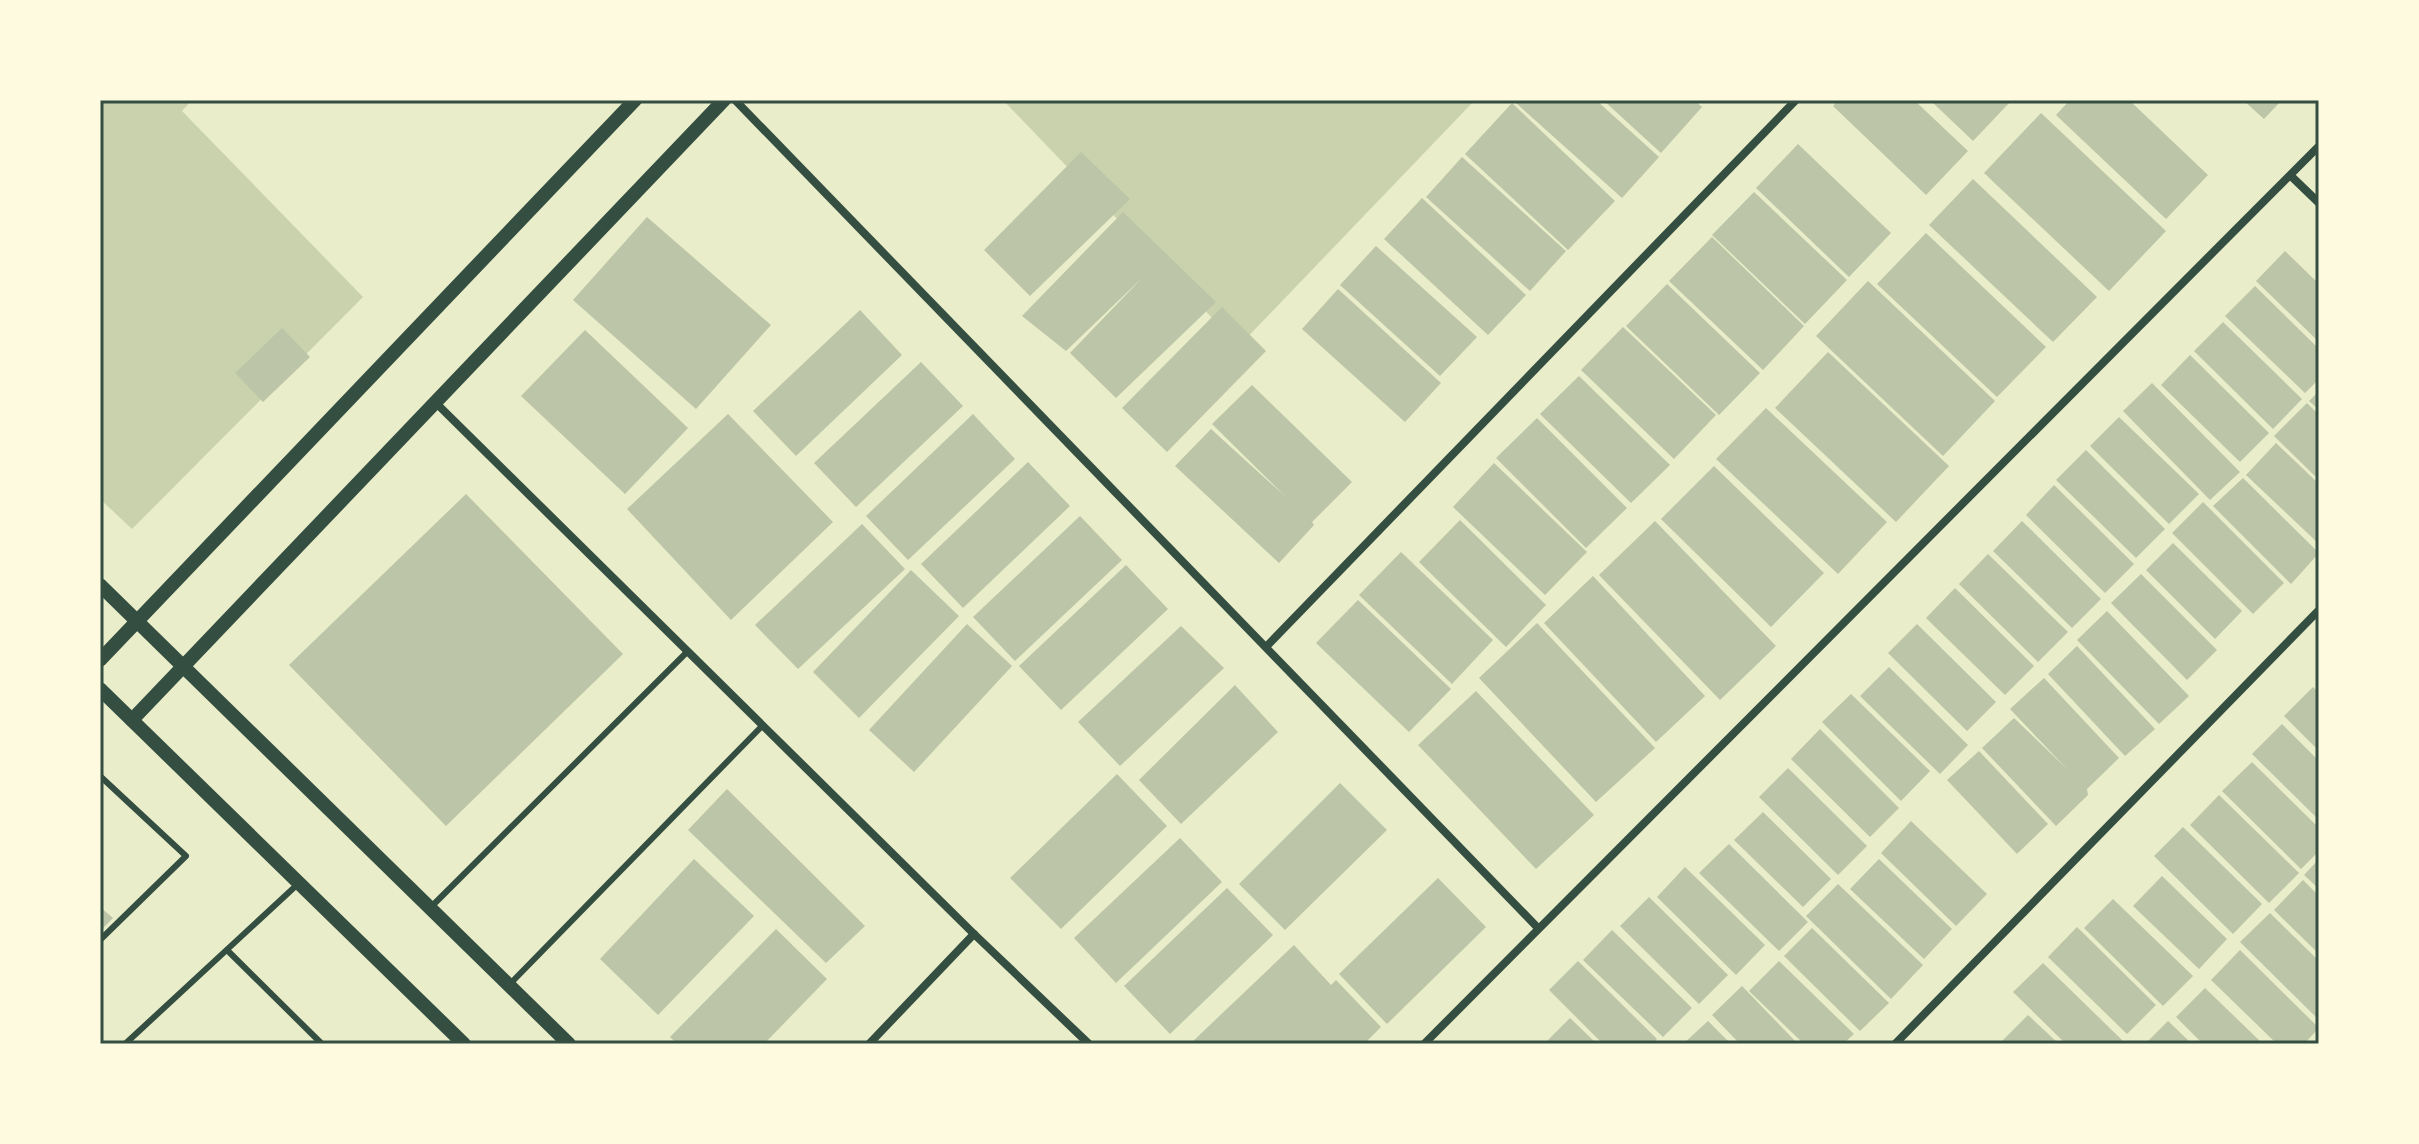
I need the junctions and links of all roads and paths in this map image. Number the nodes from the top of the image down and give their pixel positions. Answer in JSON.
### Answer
{"nodes":[{"id":1,"x":635,"y":100,"type":"edge"},
{"id":2,"x":724,"y":100,"type":"edge"},
{"id":3,"x":735,"y":100,"type":"edge"},
{"id":4,"x":1796,"y":100,"type":"edge"},
{"id":5,"x":2319,"y":146,"type":"edge"},
{"id":6,"x":2291,"y":176,"type":"junction"},
{"id":7,"x":2319,"y":203,"type":"edge"},
{"id":8,"x":435,"y":402,"type":"junction"},
{"id":9,"x":100,"y":585,"type":"edge"},
{"id":10,"x":2319,"y":610,"type":"edge"},
{"id":11,"x":137,"y":621,"type":"junction"},
{"id":12,"x":1266,"y":647,"type":"junction"},
{"id":13,"x":688,"y":651,"type":"junction"},
{"id":14,"x":100,"y":660,"type":"edge"},
{"id":15,"x":183,"y":667,"type":"junction"},
{"id":16,"x":100,"y":689,"type":"edge"},
{"id":17,"x":132,"y":720,"type":"junction"},
{"id":18,"x":762,"y":726,"type":"junction"},
{"id":19,"x":100,"y":776,"type":"edge"},
{"id":20,"x":299,"y":883,"type":"junction"},
{"id":21,"x":430,"y":908,"type":"junction"},
{"id":22,"x":1538,"y":928,"type":"junction"},
{"id":23,"x":974,"y":934,"type":"junction"},
{"id":24,"x":100,"y":940,"type":"edge"},
{"id":25,"x":227,"y":950,"type":"junction"},
{"id":26,"x":509,"y":985,"type":"junction"},
{"id":27,"x":125,"y":1044,"type":"edge"},
{"id":28,"x":322,"y":1044,"type":"edge"},
{"id":29,"x":464,"y":1044,"type":"edge"},
{"id":30,"x":569,"y":1044,"type":"edge"},
{"id":31,"x":869,"y":1044,"type":"edge"},
{"id":32,"x":1089,"y":1044,"type":"edge"},
{"id":33,"x":1424,"y":1044,"type":"edge"},
{"id":34,"x":1895,"y":1044,"type":"edge"}],
"edges":[{"from":1,"to":11,"type":"street"},
{"from":2,"to":8,"type":"street"},
{"from":3,"to":12,"type":"street"},
{"from":4,"to":12,"type":"street"},
{"from":5,"to":6,"type":"street"},
{"from":6,"to":7,"type":"street"},
{"from":6,"to":22,"type":"street"},
{"from":8,"to":13,"type":"street"},
{"from":8,"to":15,"type":"street"},
{"from":9,"to":11,"type":"street"},
{"from":10,"to":34,"type":"street"},
{"from":11,"to":14,"type":"street"},
{"from":11,"to":15,"type":"street"},
{"from":12,"to":22,"type":"street"},
{"from":13,"to":18,"type":"street"},
{"from":13,"to":21,"type":"lane"},
{"from":15,"to":17,"type":"street"},
{"from":15,"to":21,"type":"street"},
{"from":16,"to":17,"type":"street"},
{"from":17,"to":20,"type":"street"},
{"from":18,"to":23,"type":"street"},
{"from":18,"to":26,"type":"lane"},
{"from":19,"to":24,"type":"lane"},
{"from":20,"to":25,"type":"lane"},
{"from":20,"to":29,"type":"street"},
{"from":21,"to":26,"type":"street"},
{"from":22,"to":33,"type":"street"},
{"from":23,"to":31,"type":"street"},
{"from":23,"to":32,"type":"street"},
{"from":25,"to":27,"type":"lane"},
{"from":25,"to":28,"type":"lane"},
{"from":26,"to":30,"type":"street"}]}
